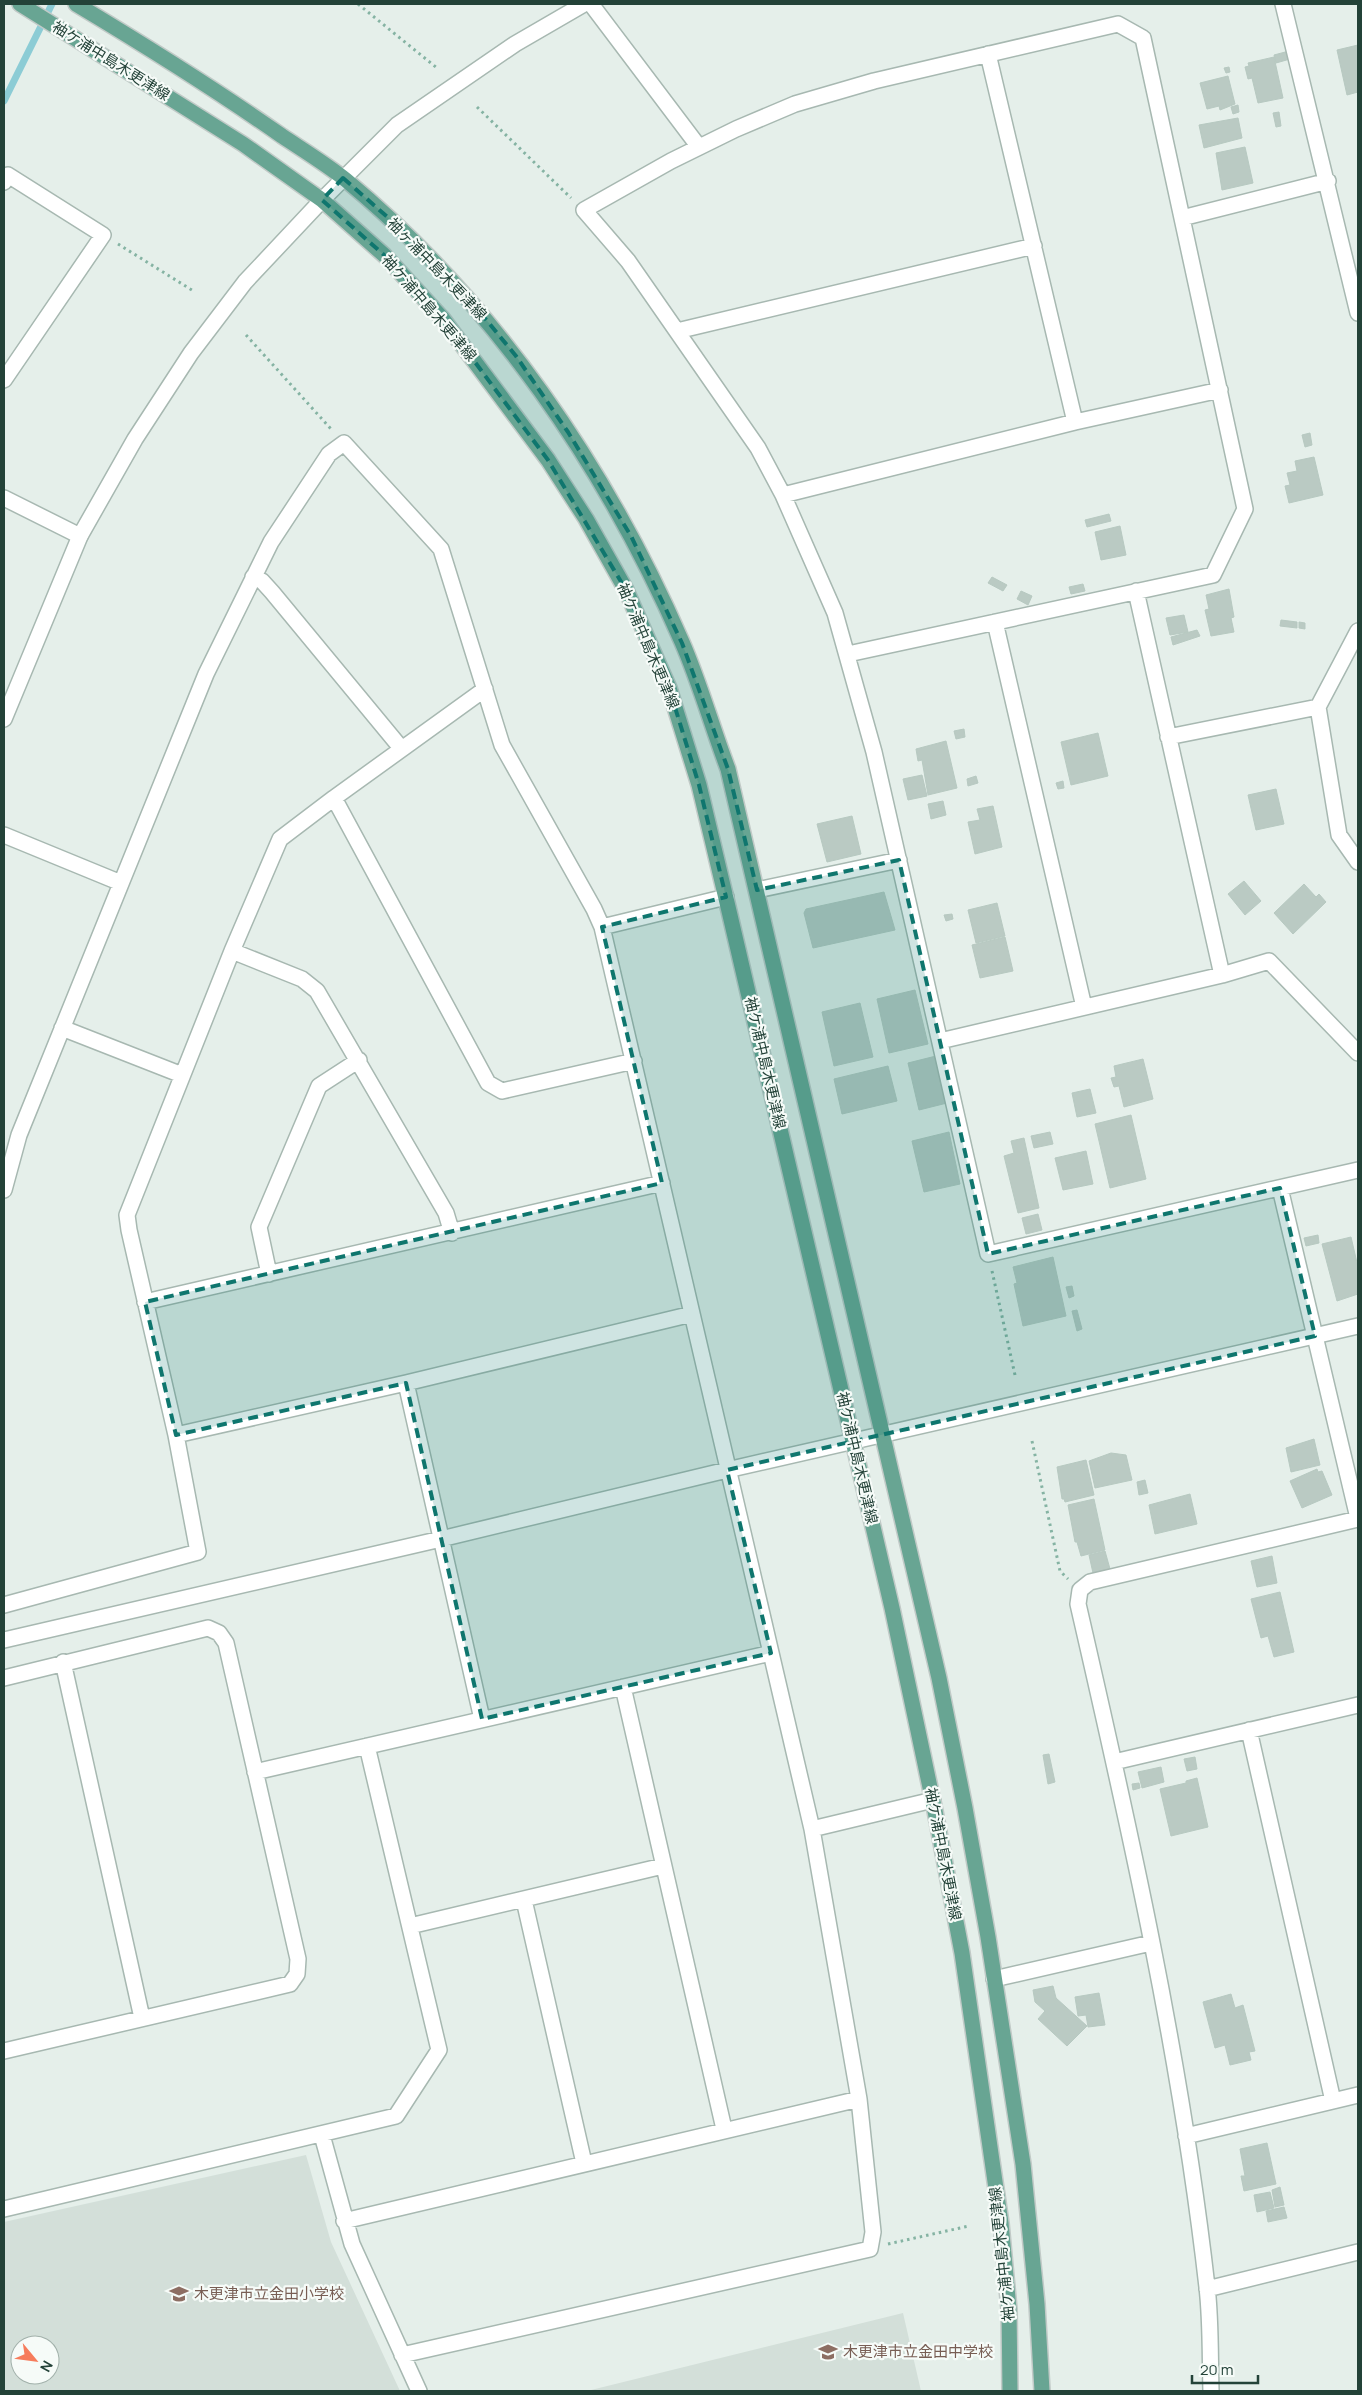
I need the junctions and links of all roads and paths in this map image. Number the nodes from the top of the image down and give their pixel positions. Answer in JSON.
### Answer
{"nodes":[{"id":1,"x":20,"y":4,"type":"edge"},
{"id":2,"x":76,"y":4,"type":"edge"},
{"id":3,"x":358,"y":4,"type":"edge"},
{"id":4,"x":584,"y":4,"type":"edge"},
{"id":5,"x":592,"y":4,"type":"edge"},
{"id":6,"x":1288,"y":5,"type":"edge"},
{"id":7,"x":93,"y":8,"type":"edge"},
{"id":8,"x":988,"y":54,"type":"junction"},
{"id":9,"x":437,"y":68,"type":"dead end"},
{"id":10,"x":477,"y":107,"type":"dead end"},
{"id":11,"x":699,"y":147,"type":"junction"},
{"id":12,"x":344,"y":178,"type":"junction"},
{"id":13,"x":1328,"y":181,"type":"junction"},
{"id":14,"x":4,"y":182,"type":"edge"},
{"id":15,"x":322,"y":200,"type":"junction"},
{"id":16,"x":584,"y":210,"type":"junction"},
{"id":17,"x":1182,"y":218,"type":"junction"},
{"id":18,"x":103,"y":235,"type":"junction"},
{"id":19,"x":1034,"y":246,"type":"junction"},
{"id":20,"x":195,"y":292,"type":"dead end"},
{"id":21,"x":1358,"y":313,"type":"edge"},
{"id":22,"x":677,"y":331,"type":"junction"},
{"id":23,"x":246,"y":335,"type":"dead end"},
{"id":24,"x":4,"y":380,"type":"edge"},
{"id":25,"x":1220,"y":390,"type":"junction"},
{"id":26,"x":1075,"y":422,"type":"junction"},
{"id":27,"x":344,"y":443,"type":"junction"},
{"id":28,"x":783,"y":495,"type":"junction"},
{"id":29,"x":4,"y":498,"type":"edge"},
{"id":30,"x":80,"y":536,"type":"junction"},
{"id":31,"x":253,"y":577,"type":"junction"},
{"id":32,"x":1136,"y":592,"type":"junction"},
{"id":33,"x":995,"y":622,"type":"junction"},
{"id":34,"x":1358,"y":631,"type":"edge"},
{"id":35,"x":682,"y":643,"type":"joint"},
{"id":36,"x":848,"y":654,"type":"junction"},
{"id":37,"x":485,"y":688,"type":"junction"},
{"id":38,"x":1318,"y":707,"type":"junction"},
{"id":39,"x":4,"y":719,"type":"edge"},
{"id":40,"x":1168,"y":737,"type":"junction"},
{"id":41,"x":401,"y":748,"type":"junction"},
{"id":42,"x":334,"y":798,"type":"junction"},
{"id":43,"x":4,"y":835,"type":"edge"},
{"id":44,"x":899,"y":860,"type":"junction"},
{"id":45,"x":1358,"y":862,"type":"edge"},
{"id":46,"x":121,"y":883,"type":"junction"},
{"id":47,"x":757,"y":890,"type":"junction"},
{"id":48,"x":726,"y":897,"type":"junction"},
{"id":49,"x":602,"y":927,"type":"junction"},
{"id":50,"x":232,"y":951,"type":"junction"},
{"id":51,"x":1222,"y":975,"type":"junction"},
{"id":52,"x":1084,"y":1007,"type":"junction"},
{"id":53,"x":62,"y":1028,"type":"junction"},
{"id":54,"x":940,"y":1041,"type":"junction"},
{"id":55,"x":1358,"y":1053,"type":"edge"},
{"id":56,"x":358,"y":1060,"type":"junction"},
{"id":57,"x":634,"y":1061,"type":"junction"},
{"id":58,"x":182,"y":1075,"type":"junction"},
{"id":59,"x":1358,"y":1170,"type":"edge"},
{"id":60,"x":662,"y":1183,"type":"junction"},
{"id":61,"x":1280,"y":1188,"type":"junction"},
{"id":62,"x":4,"y":1190,"type":"edge"},
{"id":63,"x":452,"y":1233,"type":"junction"},
{"id":64,"x":988,"y":1254,"type":"junction"},
{"id":65,"x":268,"y":1274,"type":"junction"},
{"id":66,"x":145,"y":1302,"type":"junction"},
{"id":67,"x":692,"y":1314,"type":"junction"},
{"id":68,"x":1358,"y":1326,"type":"edge"},
{"id":69,"x":1315,"y":1336,"type":"junction"},
{"id":70,"x":1015,"y":1375,"type":"dead end"},
{"id":71,"x":406,"y":1384,"type":"junction"},
{"id":72,"x":176,"y":1435,"type":"junction"},
{"id":73,"x":882,"y":1436,"type":"junction"},
{"id":74,"x":1032,"y":1441,"type":"dead end"},
{"id":75,"x":854,"y":1442,"type":"junction"},
{"id":76,"x":727,"y":1470,"type":"junction"},
{"id":77,"x":1358,"y":1518,"type":"edge"},
{"id":78,"x":441,"y":1539,"type":"junction"},
{"id":79,"x":1080,"y":1590,"type":"junction"},
{"id":80,"x":4,"y":1605,"type":"edge"},
{"id":81,"x":4,"y":1640,"type":"edge"},
{"id":82,"x":770,"y":1653,"type":"junction"},
{"id":83,"x":64,"y":1662,"type":"junction"},
{"id":84,"x":4,"y":1678,"type":"edge"},
{"id":85,"x":624,"y":1687,"type":"junction"},
{"id":86,"x":1358,"y":1705,"type":"edge"},
{"id":87,"x":482,"y":1719,"type":"junction"},
{"id":88,"x":1249,"y":1730,"type":"junction"},
{"id":89,"x":368,"y":1746,"type":"junction"},
{"id":90,"x":1114,"y":1762,"type":"junction"},
{"id":91,"x":255,"y":1772,"type":"junction"},
{"id":92,"x":933,"y":1800,"type":"junction"},
{"id":93,"x":812,"y":1829,"type":"junction"},
{"id":94,"x":663,"y":1866,"type":"junction"},
{"id":95,"x":524,"y":1900,"type":"junction"},
{"id":96,"x":410,"y":1926,"type":"junction"},
{"id":97,"x":1151,"y":1943,"type":"junction"},
{"id":98,"x":994,"y":1979,"type":"junction"},
{"id":99,"x":142,"y":2018,"type":"junction"},
{"id":100,"x":4,"y":2052,"type":"edge"},
{"id":101,"x":1358,"y":2095,"type":"edge"},
{"id":102,"x":859,"y":2099,"type":"junction"},
{"id":103,"x":1333,"y":2101,"type":"junction"},
{"id":104,"x":724,"y":2129,"type":"junction"},
{"id":105,"x":322,"y":2134,"type":"junction"},
{"id":106,"x":1186,"y":2136,"type":"junction"},
{"id":107,"x":584,"y":2163,"type":"junction"},
{"id":108,"x":4,"y":2209,"type":"edge"},
{"id":109,"x":344,"y":2221,"type":"junction"},
{"id":110,"x":969,"y":2226,"type":"dead end"},
{"id":111,"x":870,"y":2248,"type":"junction"},
{"id":112,"x":1358,"y":2252,"type":"edge"},
{"id":113,"x":1207,"y":2289,"type":"junction"},
{"id":114,"x":402,"y":2355,"type":"junction"},
{"id":115,"x":420,"y":2391,"type":"edge"},
{"id":116,"x":1010,"y":2391,"type":"edge"},
{"id":117,"x":1042,"y":2391,"type":"edge"},
{"id":118,"x":1211,"y":2391,"type":"edge"}],
"edges":[{"from":1,"to":15,"type":"main road","name":"袖ケ浦中島木更津線"},
{"from":2,"to":7,"type":"main road","name":"袖ヶ浦中島木更津線"},
{"from":3,"to":9,"type":"path"},
{"from":4,"to":12,"type":"street"},
{"from":5,"to":11,"type":"street"},
{"from":6,"to":13,"type":"street"},
{"from":7,"to":12,"type":"main road","name":"袖ヶ浦中島木更津線"},
{"from":8,"to":11,"type":"street"},
{"from":8,"to":17,"type":"street"},
{"from":8,"to":19,"type":"street"},
{"from":10,"to":16,"type":"path"},
{"from":11,"to":16,"type":"street"},
{"from":12,"to":15,"type":"street"},
{"from":12,"to":35,"type":"main road","name":"袖ヶ浦中島木更津線"},
{"from":13,"to":17,"type":"street"},
{"from":13,"to":21,"type":"street"},
{"from":14,"to":18,"type":"street"},
{"from":15,"to":30,"type":"street"},
{"from":15,"to":48,"type":"main road","name":"袖ケ浦中島木更津線"},
{"from":16,"to":22,"type":"street"},
{"from":17,"to":25,"type":"street"},
{"from":18,"to":20,"type":"path"},
{"from":18,"to":24,"type":"street"},
{"from":19,"to":22,"type":"street"},
{"from":19,"to":26,"type":"street"},
{"from":22,"to":28,"type":"street"},
{"from":23,"to":27,"type":"path"},
{"from":25,"to":26,"type":"street"},
{"from":25,"to":32,"type":"street"},
{"from":26,"to":28,"type":"street"},
{"from":27,"to":31,"type":"street"},
{"from":27,"to":37,"type":"street"},
{"from":28,"to":36,"type":"street"},
{"from":29,"to":30,"type":"street"},
{"from":30,"to":39,"type":"street"},
{"from":31,"to":41,"type":"street"},
{"from":31,"to":46,"type":"street"},
{"from":32,"to":33,"type":"street"},
{"from":32,"to":40,"type":"street"},
{"from":33,"to":36,"type":"street"},
{"from":33,"to":52,"type":"street"},
{"from":34,"to":38,"type":"street"},
{"from":35,"to":47,"type":"main road","name":"袖ケ浦中島木更津線"},
{"from":36,"to":44,"type":"street"},
{"from":37,"to":41,"type":"street"},
{"from":37,"to":49,"type":"street"},
{"from":38,"to":40,"type":"street"},
{"from":38,"to":45,"type":"street"},
{"from":40,"to":51,"type":"street"},
{"from":41,"to":42,"type":"street"},
{"from":42,"to":50,"type":"street"},
{"from":42,"to":57,"type":"street"},
{"from":43,"to":46,"type":"street"},
{"from":44,"to":47,"type":"street"},
{"from":44,"to":54,"type":"street"},
{"from":46,"to":53,"type":"street"},
{"from":47,"to":73,"type":"main road","name":"袖ケ浦中島木更津線"},
{"from":48,"to":49,"type":"street"},
{"from":48,"to":75,"type":"main road","name":"袖ケ浦中島木更津線"},
{"from":49,"to":57,"type":"street"},
{"from":50,"to":56,"type":"street"},
{"from":50,"to":58,"type":"street"},
{"from":51,"to":52,"type":"street"},
{"from":51,"to":55,"type":"street"},
{"from":52,"to":54,"type":"street"},
{"from":53,"to":58,"type":"street"},
{"from":53,"to":62,"type":"street"},
{"from":54,"to":64,"type":"street"},
{"from":56,"to":63,"type":"street"},
{"from":56,"to":65,"type":"street"},
{"from":57,"to":60,"type":"street"},
{"from":58,"to":66,"type":"street"},
{"from":59,"to":61,"type":"street"},
{"from":60,"to":63,"type":"street"},
{"from":60,"to":67,"type":"street"},
{"from":61,"to":64,"type":"street"},
{"from":61,"to":69,"type":"street"},
{"from":63,"to":65,"type":"street"},
{"from":64,"to":70,"type":"path"},
{"from":65,"to":66,"type":"street"},
{"from":66,"to":72,"type":"street"},
{"from":67,"to":71,"type":"street"},
{"from":67,"to":76,"type":"street"},
{"from":68,"to":69,"type":"street"},
{"from":69,"to":73,"type":"street"},
{"from":69,"to":77,"type":"street"},
{"from":71,"to":72,"type":"street"},
{"from":71,"to":78,"type":"street"},
{"from":72,"to":80,"type":"street"},
{"from":73,"to":75,"type":"street"},
{"from":73,"to":98,"type":"main road","name":"袖ケ浦中島木更津線"},
{"from":74,"to":79,"type":"path"},
{"from":75,"to":76,"type":"street"},
{"from":75,"to":92,"type":"main road","name":"袖ケ浦中島木更津線"},
{"from":76,"to":78,"type":"street"},
{"from":76,"to":82,"type":"street"},
{"from":77,"to":79,"type":"street"},
{"from":78,"to":81,"type":"street"},
{"from":78,"to":87,"type":"street"},
{"from":79,"to":90,"type":"street"},
{"from":82,"to":85,"type":"street"},
{"from":82,"to":93,"type":"street"},
{"from":83,"to":84,"type":"street"},
{"from":83,"to":91,"type":"street"},
{"from":83,"to":99,"type":"street"},
{"from":85,"to":87,"type":"street"},
{"from":85,"to":94,"type":"street"},
{"from":86,"to":88,"type":"street"},
{"from":87,"to":89,"type":"street"},
{"from":88,"to":90,"type":"street"},
{"from":88,"to":103,"type":"street"},
{"from":89,"to":91,"type":"street"},
{"from":89,"to":96,"type":"street"},
{"from":90,"to":97,"type":"street"},
{"from":91,"to":99,"type":"street"},
{"from":92,"to":93,"type":"street"},
{"from":92,"to":116,"type":"main road","name":"袖ケ浦中島木更津線"},
{"from":93,"to":102,"type":"street"},
{"from":94,"to":95,"type":"street"},
{"from":94,"to":104,"type":"street"},
{"from":95,"to":96,"type":"street"},
{"from":95,"to":107,"type":"street"},
{"from":96,"to":105,"type":"street"},
{"from":97,"to":98,"type":"street"},
{"from":97,"to":106,"type":"street"},
{"from":98,"to":117,"type":"main road","name":"袖ケ浦中島木更津線"},
{"from":99,"to":100,"type":"street"},
{"from":101,"to":103,"type":"street"},
{"from":102,"to":104,"type":"street"},
{"from":102,"to":111,"type":"street"},
{"from":103,"to":106,"type":"street"},
{"from":104,"to":107,"type":"street"},
{"from":105,"to":108,"type":"street"},
{"from":105,"to":109,"type":"street"},
{"from":106,"to":113,"type":"street"},
{"from":107,"to":109,"type":"street"},
{"from":109,"to":114,"type":"street"},
{"from":110,"to":111,"type":"path"},
{"from":111,"to":114,"type":"street"},
{"from":112,"to":113,"type":"street"},
{"from":113,"to":118,"type":"street"},
{"from":114,"to":115,"type":"street"}]}
